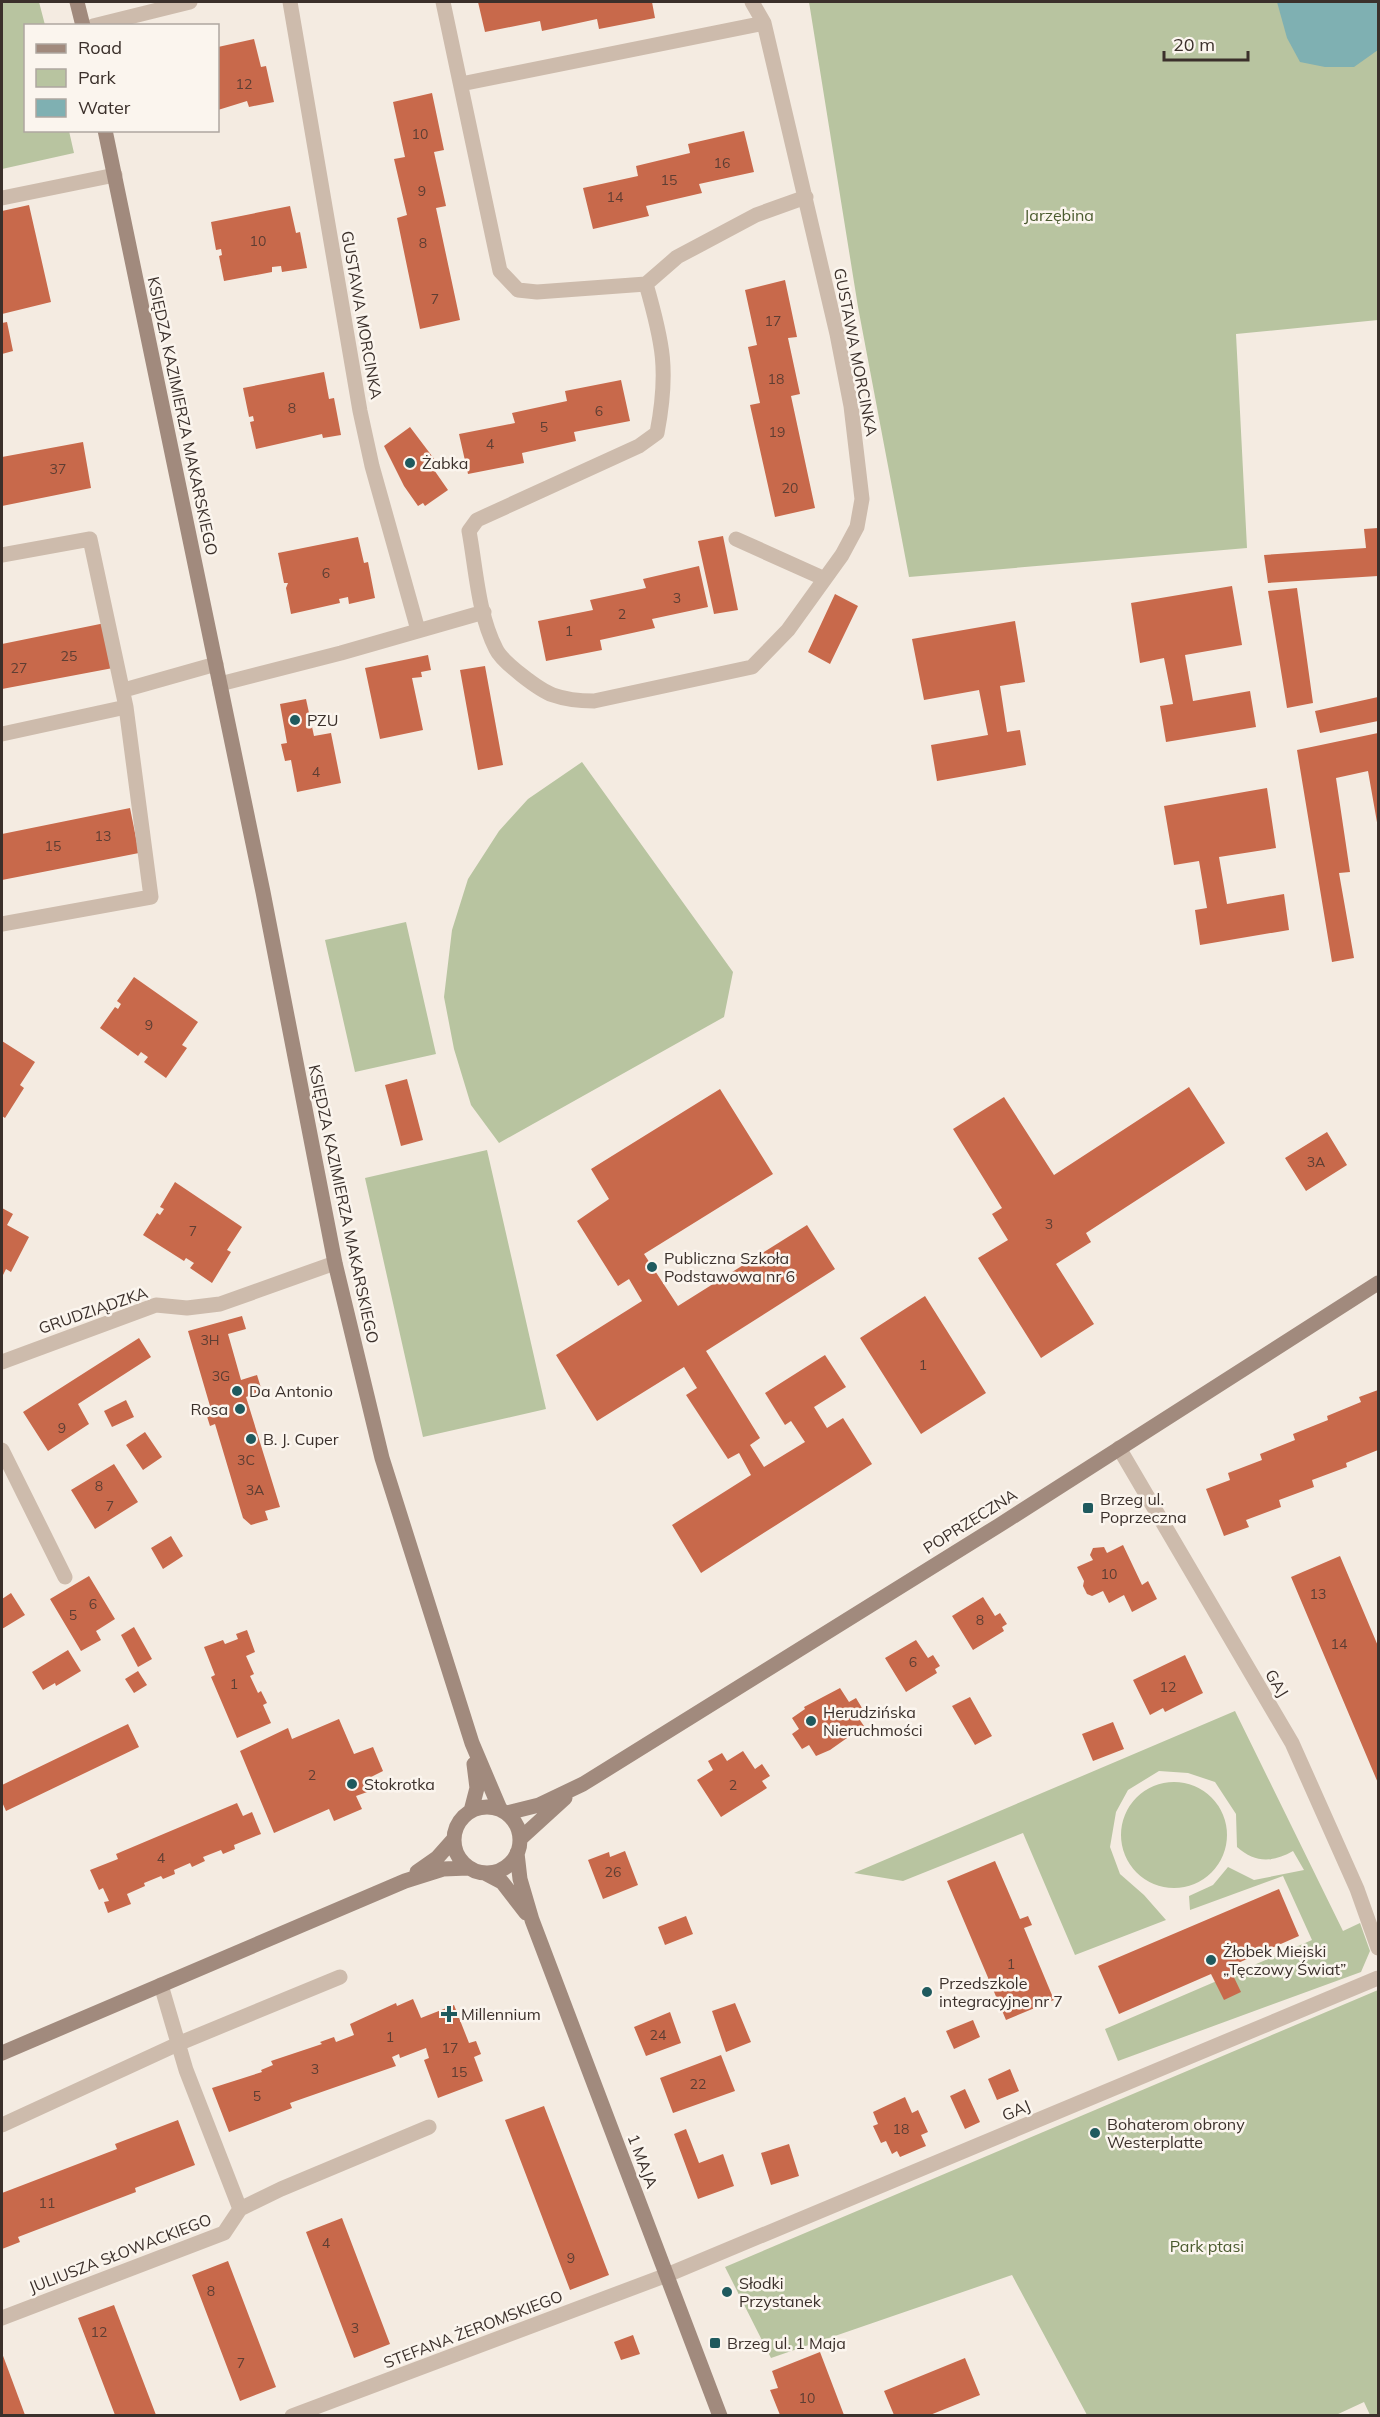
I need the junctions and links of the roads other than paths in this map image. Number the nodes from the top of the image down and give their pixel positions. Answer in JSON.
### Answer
{"nodes":[{"id":1,"x":77,"y":2,"type":"edge"},
{"id":2,"x":190,"y":2,"type":"edge"},
{"id":3,"x":290,"y":2,"type":"edge"},
{"id":4,"x":443,"y":2,"type":"edge"},
{"id":5,"x":752,"y":2,"type":"edge"},
{"id":6,"x":764,"y":23,"type":"junction"},
{"id":7,"x":82,"y":24,"type":"edge"},
{"id":8,"x":101,"y":24,"type":"edge"},
{"id":9,"x":460,"y":84,"type":"junction"},
{"id":10,"x":105,"y":132,"type":"edge"},
{"id":11,"x":115,"y":175,"type":"junction"},
{"id":12,"x":806,"y":197,"type":"junction"},
{"id":13,"x":2,"y":198,"type":"edge"},
{"id":14,"x":646,"y":284,"type":"junction"},
{"id":15,"x":736,"y":539,"type":"dead end"},
{"id":16,"x":2,"y":555,"type":"edge"},
{"id":17,"x":825,"y":579,"type":"junction"},
{"id":18,"x":484,"y":612,"type":"junction"},
{"id":19,"x":418,"y":630,"type":"junction"},
{"id":20,"x":216,"y":664,"type":"junction"},
{"id":21,"x":220,"y":684,"type":"junction"},
{"id":22,"x":124,"y":690,"type":"junction"},
{"id":23,"x":126,"y":707,"type":"junction"},
{"id":24,"x":2,"y":734,"type":"edge"},
{"id":25,"x":2,"y":924,"type":"edge"},
{"id":26,"x":335,"y":1263,"type":"junction"},
{"id":27,"x":1378,"y":1283,"type":"edge"},
{"id":28,"x":2,"y":1362,"type":"edge"},
{"id":29,"x":1119,"y":1448,"type":"junction"},
{"id":30,"x":2,"y":1450,"type":"edge"},
{"id":31,"x":65,"y":1577,"type":"dead end"},
{"id":32,"x":472,"y":1743,"type":"junction"},
{"id":33,"x":578,"y":1787,"type":"junction"},
{"id":34,"x":471,"y":1811,"type":"junction"},
{"id":35,"x":503,"y":1811,"type":"junction"},
{"id":36,"x":453,"y":1840,"type":"junction"},
{"id":37,"x":519,"y":1846,"type":"junction"},
{"id":38,"x":468,"y":1868,"type":"junction"},
{"id":39,"x":485,"y":1874,"type":"junction"},
{"id":40,"x":405,"y":1881,"type":"junction"},
{"id":41,"x":532,"y":1920,"type":"junction"},
{"id":42,"x":1378,"y":1948,"type":"edge"},
{"id":43,"x":340,"y":1977,"type":"dead end"},
{"id":44,"x":1378,"y":1978,"type":"edge"},
{"id":45,"x":161,"y":1985,"type":"junction"},
{"id":46,"x":180,"y":2043,"type":"junction"},
{"id":47,"x":2,"y":2053,"type":"edge"},
{"id":48,"x":2,"y":2125,"type":"edge"},
{"id":49,"x":429,"y":2127,"type":"dead end"},
{"id":50,"x":240,"y":2209,"type":"junction"},
{"id":51,"x":667,"y":2275,"type":"junction"},
{"id":52,"x":2,"y":2318,"type":"edge"},
{"id":53,"x":292,"y":2415,"type":"edge"},
{"id":54,"x":720,"y":2415,"type":"edge"}],
"edges":[{"from":1,"to":7,"type":"street"},
{"from":2,"to":8,"type":"street"},
{"from":3,"to":19,"type":"street","name":"GUSTAWA MORCINKA"},
{"from":4,"to":9,"type":"street"},
{"from":5,"to":6,"type":"street","name":"GUSTAWA MORCINKA"},
{"from":6,"to":9,"type":"street"},
{"from":6,"to":12,"type":"street","name":"GUSTAWA MORCINKA"},
{"from":9,"to":14,"type":"street"},
{"from":10,"to":11,"type":"street","name":"KSIĘDZA KAZIMIERZA MAKARSKIEGO"},
{"from":11,"to":13,"type":"street"},
{"from":11,"to":20,"type":"street","name":"KSIĘDZA KAZIMIERZA MAKARSKIEGO"},
{"from":12,"to":14,"type":"street"},
{"from":12,"to":17,"type":"street","name":"GUSTAWA MORCINKA"},
{"from":14,"to":18,"type":"street","name":"GUSTAWA MORCINKA"},
{"from":15,"to":17,"type":"street"},
{"from":16,"to":22,"type":"street"},
{"from":17,"to":18,"type":"street","name":"GUSTAWA MORCINKA"},
{"from":18,"to":19,"type":"street"},
{"from":19,"to":21,"type":"street"},
{"from":20,"to":21,"type":"street","name":"KSIĘDZA KAZIMIERZA MAKARSKIEGO"},
{"from":20,"to":22,"type":"street"},
{"from":21,"to":26,"type":"street","name":"KSIĘDZA KAZIMIERZA MAKARSKIEGO"},
{"from":22,"to":23,"type":"street"},
{"from":23,"to":24,"type":"street"},
{"from":23,"to":25,"type":"street"},
{"from":26,"to":28,"type":"street","name":"GRUDZIĄDZKA"},
{"from":26,"to":32,"type":"street","name":"KSIĘDZA KAZIMIERZA MAKARSKIEGO"},
{"from":27,"to":29,"type":"street","name":"POPRZECZNA"},
{"from":29,"to":33,"type":"street","name":"POPRZECZNA"},
{"from":29,"to":42,"type":"street","name":"GAJ"},
{"from":30,"to":31,"type":"street"},
{"from":32,"to":34,"type":"street","name":"KSIĘDZA KAZIMIERZA MAKARSKIEGO"},
{"from":32,"to":35,"type":"street","name":"KSIĘDZA KAZIMIERZA MAKARSKIEGO"},
{"from":33,"to":35,"type":"street","name":"POPRZECZNA"},
{"from":33,"to":37,"type":"street","name":"POPRZECZNA"},
{"from":34,"to":35,"type":"street"},
{"from":34,"to":36,"type":"street"},
{"from":35,"to":37,"type":"street"},
{"from":36,"to":38,"type":"street"},
{"from":36,"to":40,"type":"street"},
{"from":37,"to":39,"type":"street"},
{"from":37,"to":41,"type":"street","name":"1 MAJA"},
{"from":38,"to":39,"type":"street"},
{"from":38,"to":40,"type":"street"},
{"from":39,"to":41,"type":"street","name":"1 MAJA"},
{"from":40,"to":45,"type":"street"},
{"from":41,"to":51,"type":"street","name":"1 MAJA"},
{"from":43,"to":46,"type":"street"},
{"from":44,"to":51,"type":"street","name":"GAJ"},
{"from":45,"to":46,"type":"street"},
{"from":45,"to":47,"type":"street"},
{"from":46,"to":48,"type":"street"},
{"from":46,"to":50,"type":"street"},
{"from":49,"to":50,"type":"street","name":"JULIUSZA SŁOWACKIEGO"},
{"from":50,"to":52,"type":"street","name":"JULIUSZA SŁOWACKIEGO"},
{"from":51,"to":53,"type":"street","name":"STEFANA ŻEROMSKIEGO"},
{"from":51,"to":54,"type":"street","name":"1 MAJA"}]}
